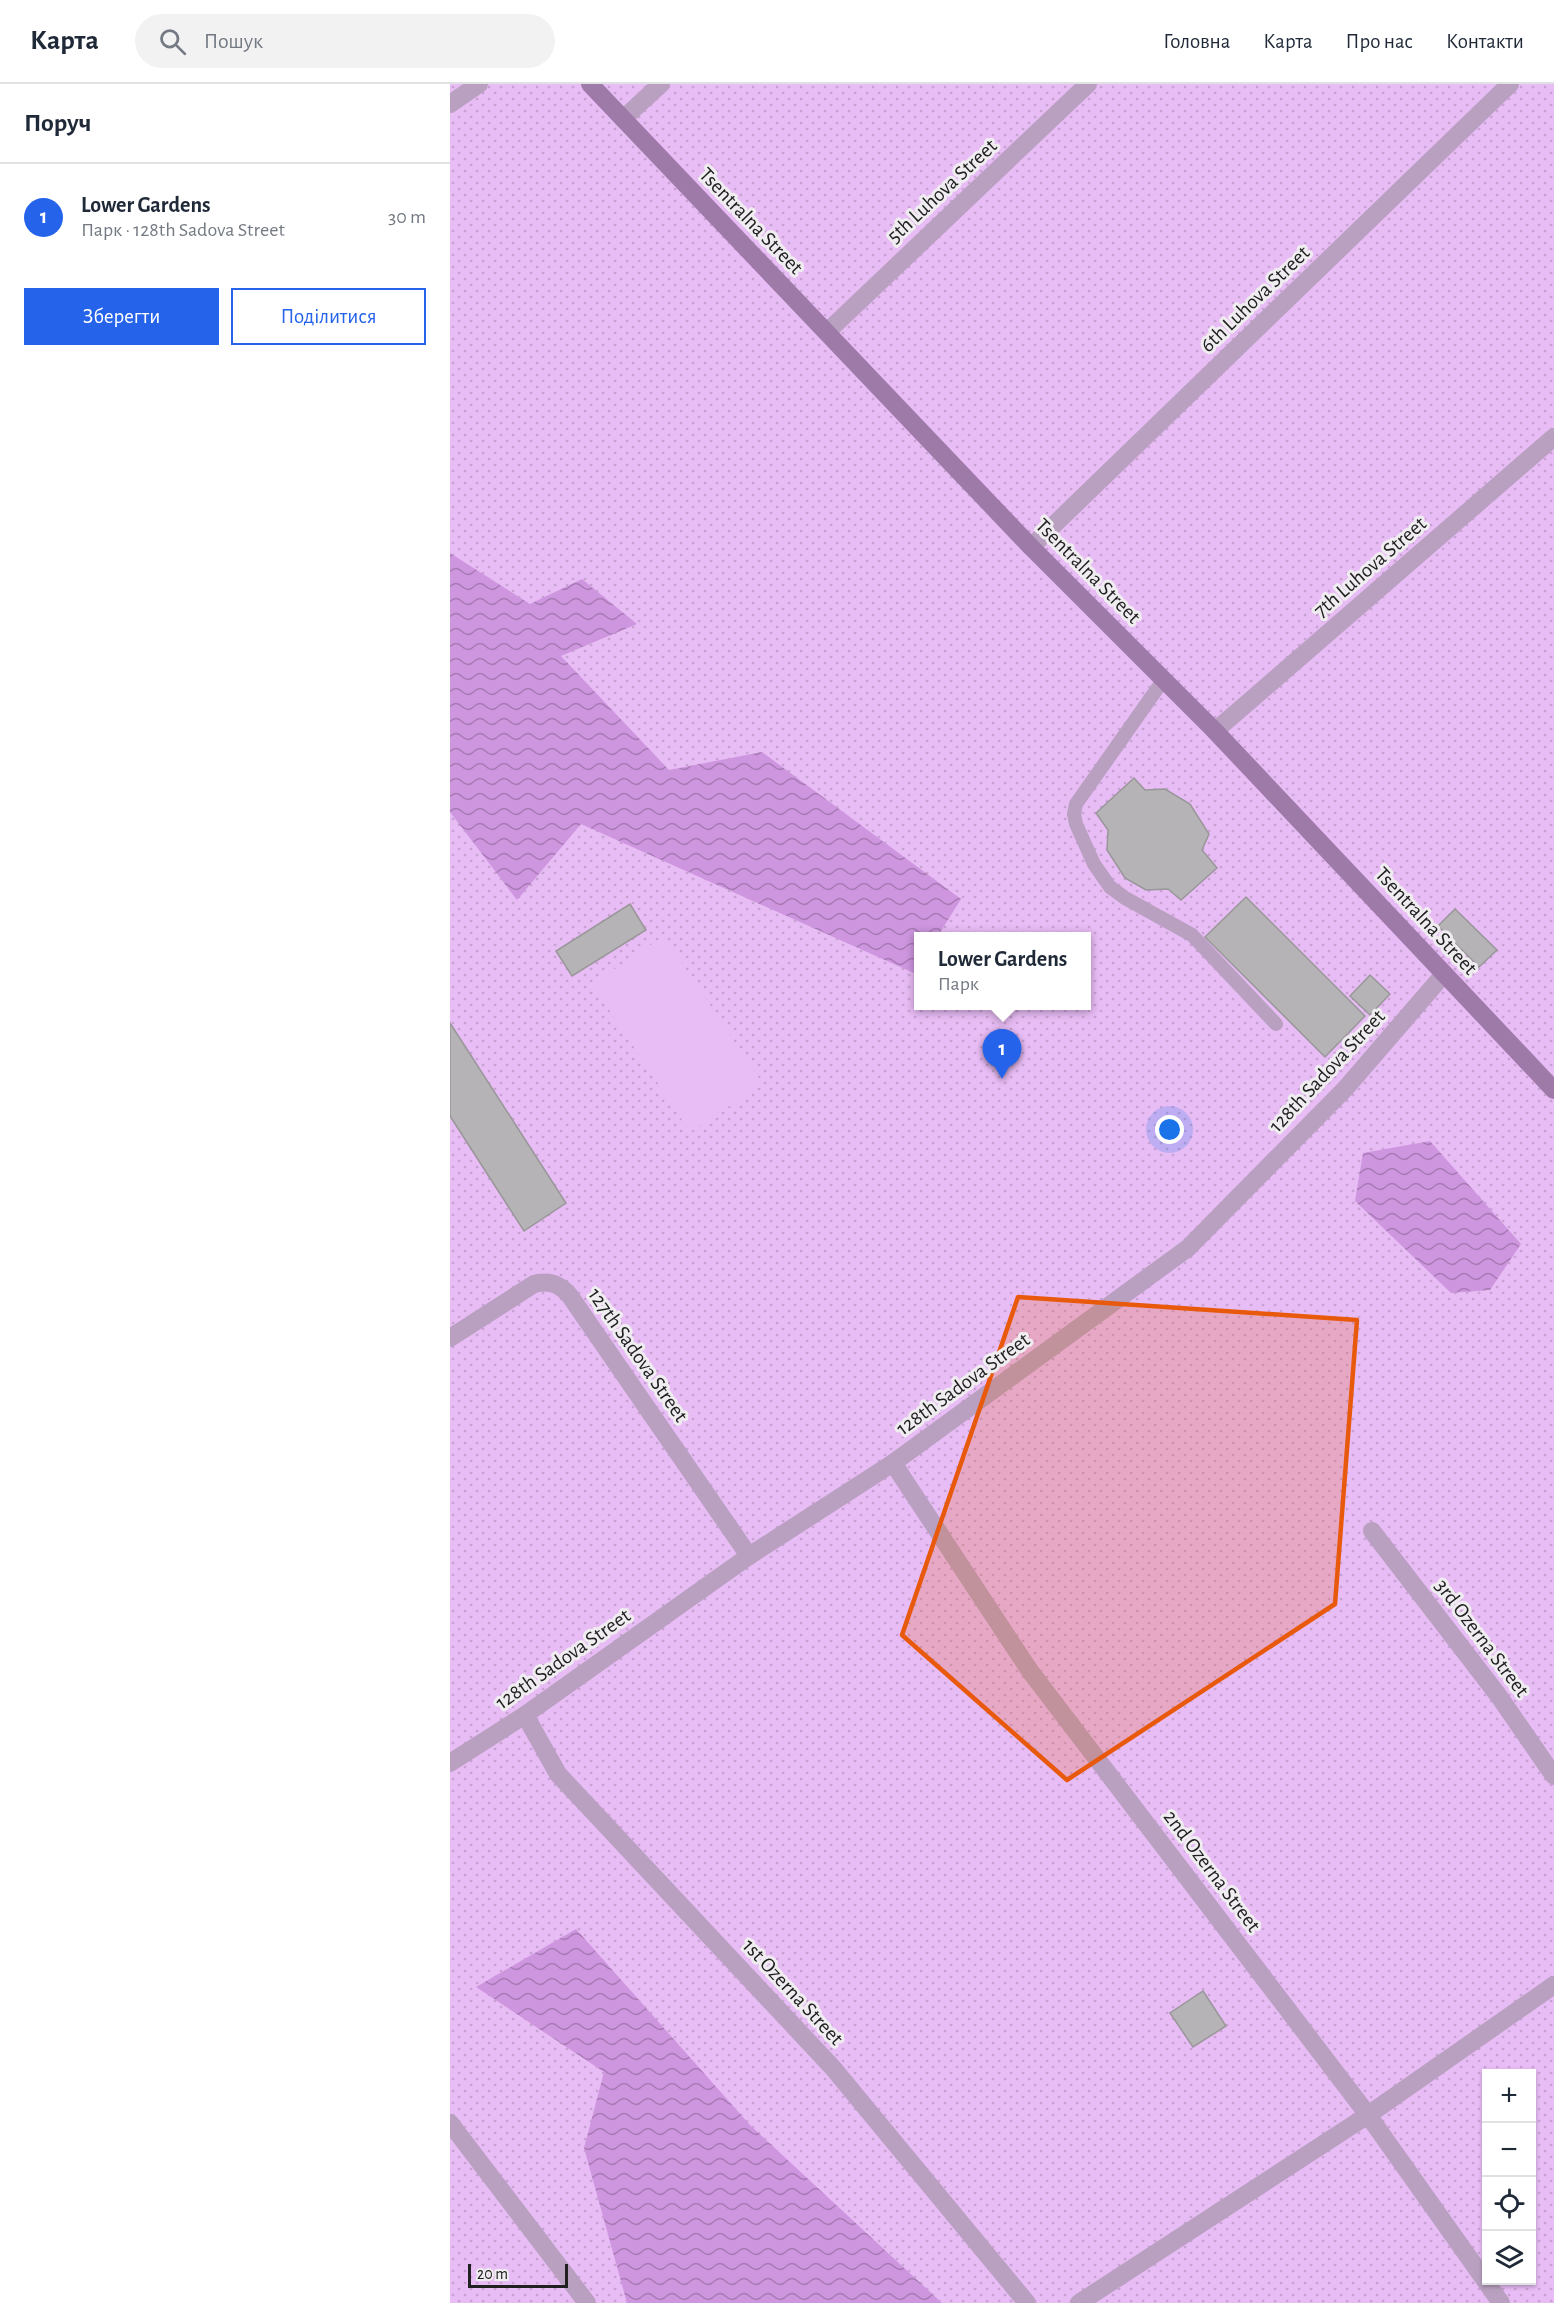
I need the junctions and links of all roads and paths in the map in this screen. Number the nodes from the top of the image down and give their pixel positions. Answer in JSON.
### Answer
{"nodes":[{"id":1,"x":479,"y":84,"type":"edge"},
{"id":2,"x":590,"y":84,"type":"edge"},
{"id":3,"x":661,"y":84,"type":"edge"},
{"id":4,"x":1088,"y":84,"type":"edge"},
{"id":5,"x":1510,"y":84,"type":"edge"},
{"id":6,"x":450,"y":104,"type":"edge"},
{"id":7,"x":623,"y":120,"type":"junction"},
{"id":8,"x":827,"y":332,"type":"junction"},
{"id":9,"x":1554,"y":437,"type":"edge"},
{"id":10,"x":1032,"y":547,"type":"junction"},
{"id":11,"x":1164,"y":679,"type":"junction"},
{"id":12,"x":1215,"y":730,"type":"junction"},
{"id":13,"x":1444,"y":974,"type":"junction"},
{"id":14,"x":1276,"y":1024,"type":"dead end"},
{"id":15,"x":1554,"y":1089,"type":"edge"},
{"id":16,"x":450,"y":1338,"type":"edge"},
{"id":17,"x":892,"y":1462,"type":"junction"},
{"id":18,"x":1372,"y":1531,"type":"dead end"},
{"id":19,"x":748,"y":1556,"type":"junction"},
{"id":20,"x":525,"y":1715,"type":"junction"},
{"id":21,"x":450,"y":1763,"type":"edge"},
{"id":22,"x":1554,"y":1776,"type":"edge"},
{"id":23,"x":1554,"y":1985,"type":"edge"},
{"id":24,"x":1368,"y":2115,"type":"junction"},
{"id":25,"x":450,"y":2123,"type":"edge"},
{"id":26,"x":456,"y":2143,"type":"edge"},
{"id":27,"x":587,"y":2303,"type":"edge"},
{"id":28,"x":1027,"y":2303,"type":"edge"},
{"id":29,"x":1079,"y":2303,"type":"edge"},
{"id":30,"x":1501,"y":2303,"type":"edge"}],
"edges":[{"from":1,"to":6,"type":"street"},
{"from":2,"to":7,"type":"street","name":"Tsentralna Street"},
{"from":3,"to":7,"type":"street"},
{"from":4,"to":8,"type":"street","name":"5th Luhova Street"},
{"from":5,"to":10,"type":"street","name":"6th Luhova Street"},
{"from":7,"to":8,"type":"street","name":"Tsentralna Street"},
{"from":8,"to":10,"type":"street","name":"Tsentralna Street"},
{"from":9,"to":12,"type":"street","name":"7th Luhova Street"},
{"from":10,"to":11,"type":"street","name":"Tsentralna Street"},
{"from":11,"to":12,"type":"street","name":"Tsentralna Street"},
{"from":11,"to":14,"type":"lane"},
{"from":12,"to":13,"type":"street","name":"Tsentralna Street"},
{"from":13,"to":15,"type":"street","name":"Tsentralna Street"},
{"from":13,"to":17,"type":"street","name":"128th Sadova Street"},
{"from":16,"to":19,"type":"street","name":"127th Sadova Street"},
{"from":17,"to":19,"type":"street","name":"128th Sadova Street"},
{"from":17,"to":24,"type":"street","name":"2nd Ozerna Street"},
{"from":18,"to":22,"type":"street","name":"3rd Ozerna Street"},
{"from":19,"to":20,"type":"street","name":"128th Sadova Street"},
{"from":20,"to":21,"type":"street","name":"128th Sadova Street"},
{"from":20,"to":28,"type":"street","name":"1st Ozerna Street"},
{"from":23,"to":24,"type":"street"},
{"from":24,"to":29,"type":"street"},
{"from":24,"to":30,"type":"street","name":"2nd Ozerna Street"},
{"from":25,"to":26,"type":"street"},
{"from":26,"to":27,"type":"street"}]}
